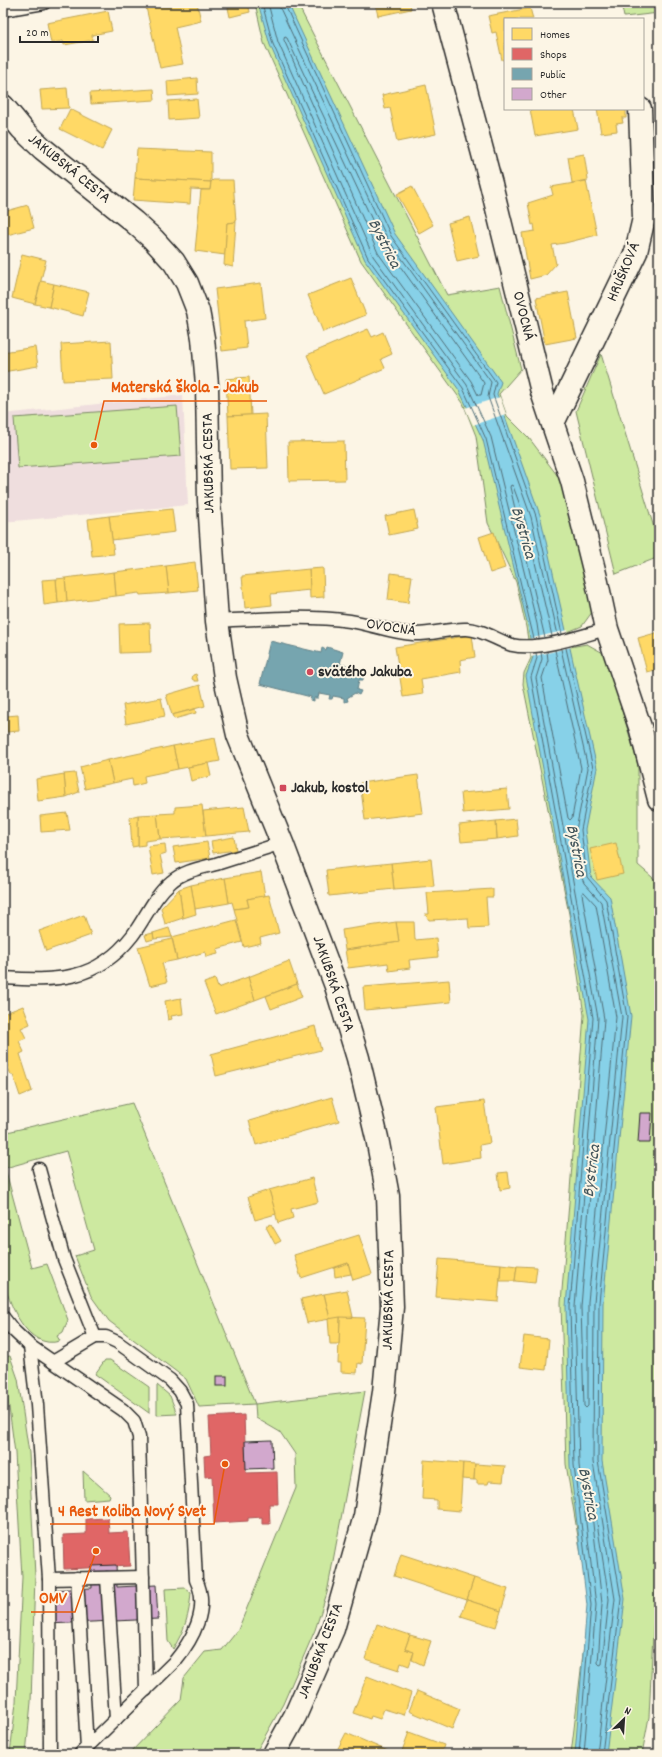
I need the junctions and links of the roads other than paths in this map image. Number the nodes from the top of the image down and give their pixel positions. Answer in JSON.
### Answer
{"nodes":[{"id":1,"x":44,"y":3,"type":"edge"},
{"id":2,"x":443,"y":3,"type":"edge"},
{"id":3,"x":3,"y":10,"type":"edge"},
{"id":4,"x":3,"y":106,"type":"edge"},
{"id":5,"x":640,"y":110,"type":"edge"},
{"id":6,"x":553,"y":423,"type":"junction"},
{"id":7,"x":218,"y":621,"type":"junction"},
{"id":8,"x":607,"y":628,"type":"junction"},
{"id":9,"x":659,"y":799,"type":"edge"},
{"id":10,"x":282,"y":843,"type":"junction"},
{"id":11,"x":3,"y":978,"type":"edge"},
{"id":12,"x":39,"y":1169,"type":"dead end"},
{"id":13,"x":3,"y":1317,"type":"edge"},
{"id":14,"x":95,"y":1337,"type":"junction"},
{"id":15,"x":30,"y":1346,"type":"junction"},
{"id":16,"x":53,"y":1362,"type":"junction"},
{"id":17,"x":142,"y":1577,"type":"junction"},
{"id":18,"x":77,"y":1578,"type":"junction"},
{"id":19,"x":107,"y":1578,"type":"junction"},
{"id":20,"x":49,"y":1579,"type":"junction"},
{"id":21,"x":146,"y":1690,"type":"junction"},
{"id":22,"x":116,"y":1719,"type":"junction"},
{"id":23,"x":83,"y":1751,"type":"edge"},
{"id":24,"x":50,"y":1754,"type":"edge"},
{"id":25,"x":274,"y":1754,"type":"edge"}],
"edges":[{"from":1,"to":3,"type":"lane"},
{"from":2,"to":6,"type":"street","name":"OVOCNÁ"},
{"from":4,"to":7,"type":"street","name":"JAKUBSKÁ CESTA"},
{"from":5,"to":6,"type":"street","name":"HRUŠKOVÁ"},
{"from":6,"to":8,"type":"street","name":"OVOCNÁ"},
{"from":7,"to":8,"type":"lane","name":"OVOCNÁ"},
{"from":7,"to":10,"type":"street","name":"JAKUBSKÁ CESTA"},
{"from":8,"to":9,"type":"street","name":"OVOCNÁ"},
{"from":10,"to":11,"type":"lane"},
{"from":10,"to":25,"type":"street","name":"JAKUBSKÁ CESTA"},
{"from":12,"to":14,"type":"lane"},
{"from":13,"to":15,"type":"lane"},
{"from":14,"to":16,"type":"lane"},
{"from":14,"to":21,"type":"lane"},
{"from":15,"to":16,"type":"lane"},
{"from":15,"to":20,"type":"lane"},
{"from":16,"to":17,"type":"lane"},
{"from":17,"to":19,"type":"lane"},
{"from":17,"to":21,"type":"lane"},
{"from":18,"to":19,"type":"lane"},
{"from":18,"to":20,"type":"lane"},
{"from":18,"to":23,"type":"lane"},
{"from":19,"to":22,"type":"lane"},
{"from":20,"to":24,"type":"lane"},
{"from":21,"to":22,"type":"lane"},
{"from":22,"to":23,"type":"lane"}]}
